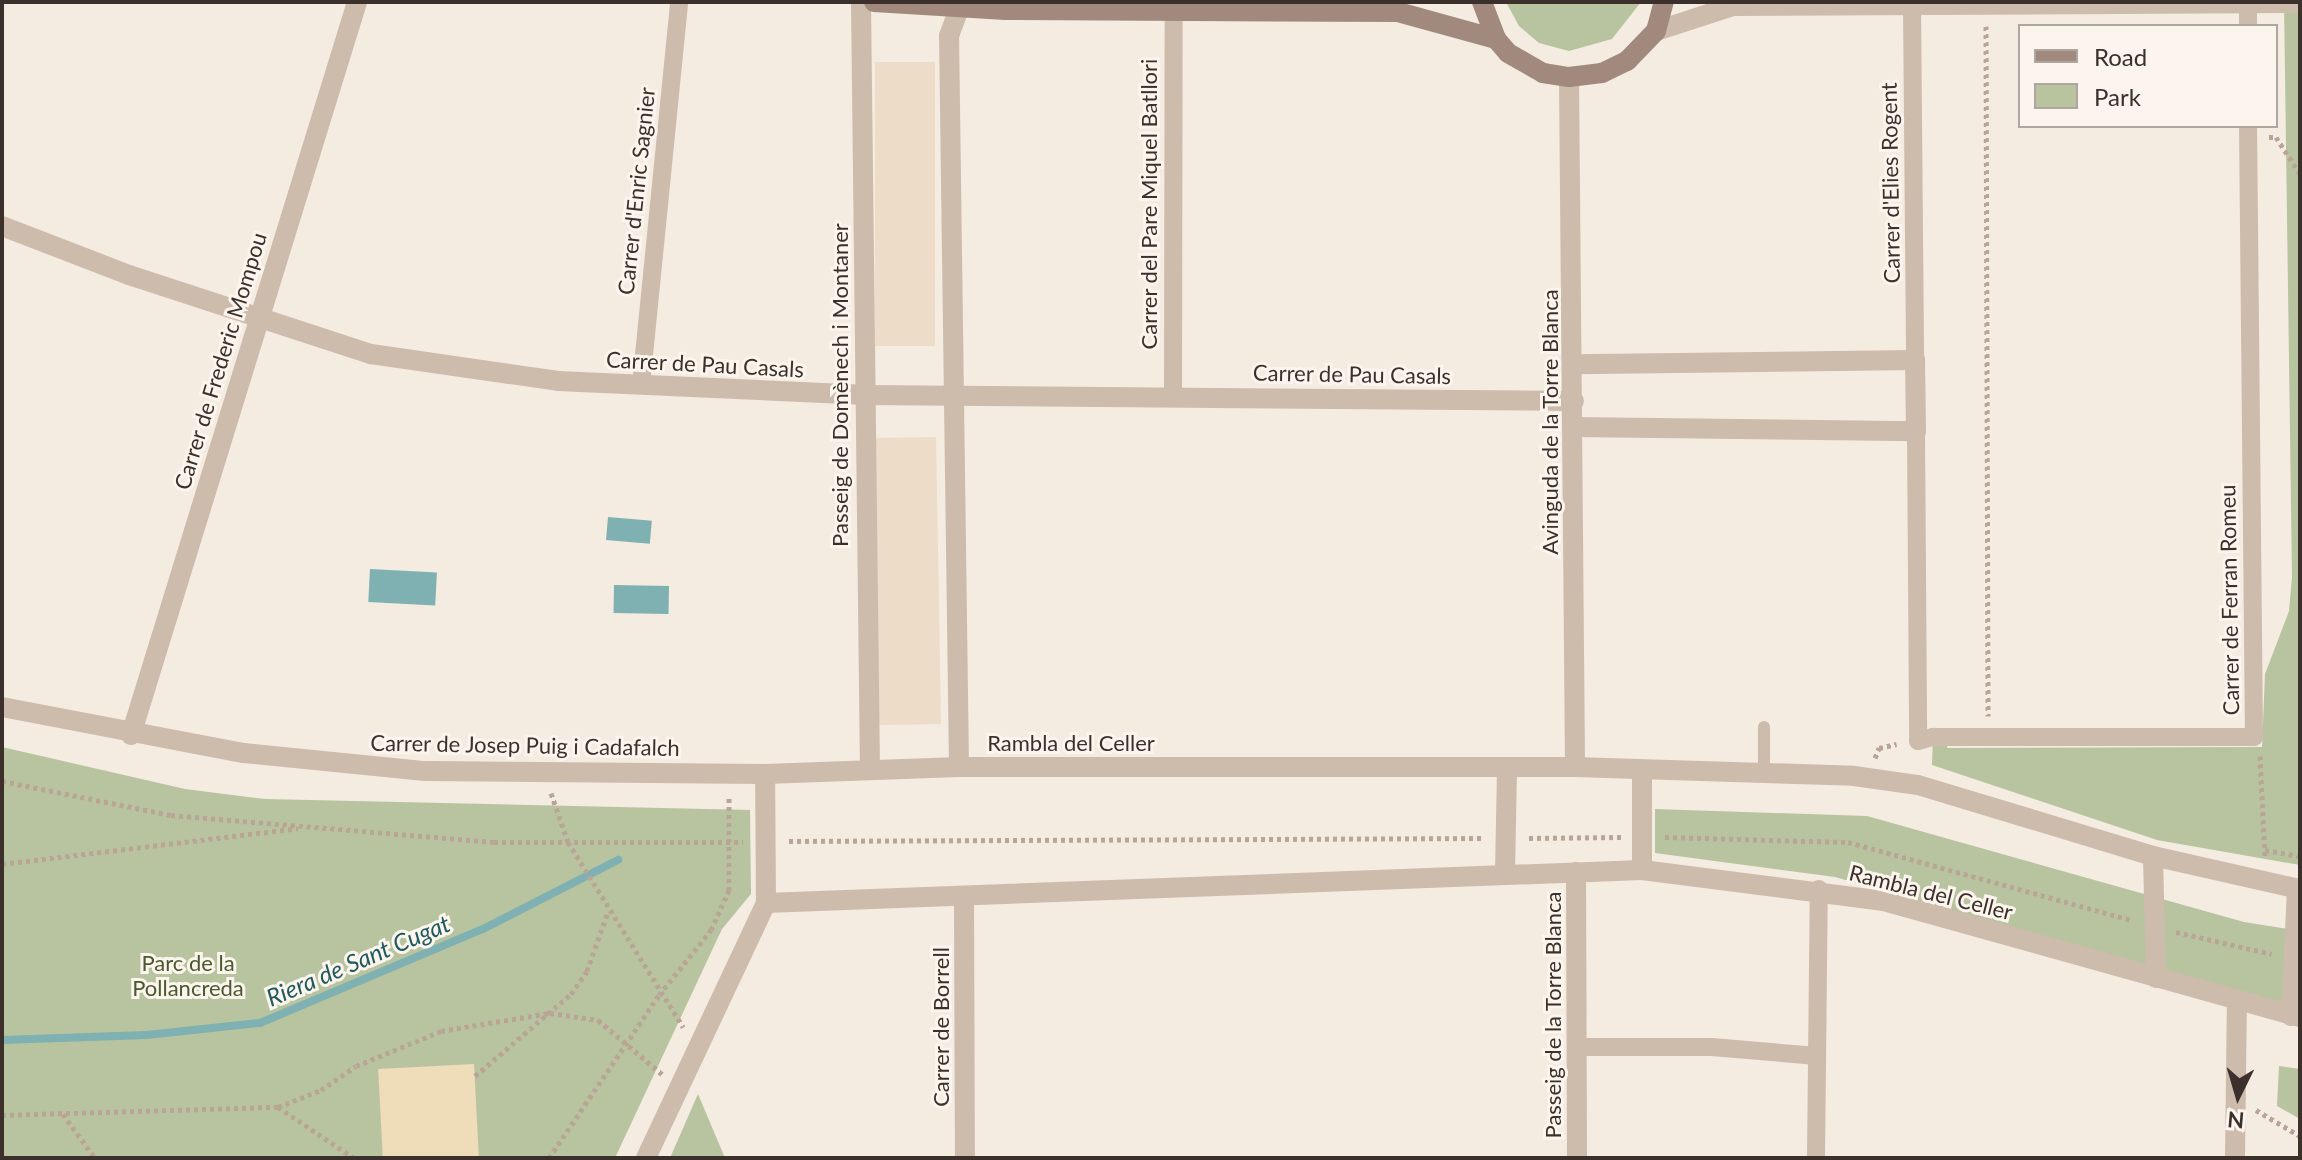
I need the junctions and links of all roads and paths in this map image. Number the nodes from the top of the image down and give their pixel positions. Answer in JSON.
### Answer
{"nodes":[{"id":1,"x":357,"y":2,"type":"edge"},
{"id":2,"x":679,"y":2,"type":"edge"},
{"id":3,"x":861,"y":2,"type":"edge"},
{"id":4,"x":874,"y":2,"type":"edge"},
{"id":5,"x":1429,"y":2,"type":"edge"},
{"id":6,"x":1482,"y":2,"type":"edge"},
{"id":7,"x":1664,"y":2,"type":"edge"},
{"id":8,"x":2300,"y":3,"type":"edge"},
{"id":9,"x":1729,"y":4,"type":"edge"},
{"id":10,"x":1986,"y":4,"type":"junction"},
{"id":11,"x":2248,"y":4,"type":"junction"},
{"id":12,"x":1912,"y":5,"type":"junction"},
{"id":13,"x":959,"y":8,"type":"junction"},
{"id":14,"x":1174,"y":12,"type":"junction"},
{"id":15,"x":1398,"y":12,"type":"junction"},
{"id":16,"x":2248,"y":24,"type":"edge"},
{"id":17,"x":1656,"y":31,"type":"junction"},
{"id":18,"x":1496,"y":39,"type":"junction"},
{"id":19,"x":1569,"y":77,"type":"junction"},
{"id":20,"x":2248,"y":131,"type":"edge"},
{"id":21,"x":2300,"y":174,"type":"edge"},
{"id":22,"x":2,"y":226,"type":"edge"},
{"id":23,"x":260,"y":317,"type":"junction"},
{"id":24,"x":1915,"y":360,"type":"junction"},
{"id":25,"x":1574,"y":364,"type":"junction"},
{"id":26,"x":641,"y":385,"type":"junction"},
{"id":27,"x":956,"y":394,"type":"junction"},
{"id":28,"x":862,"y":395,"type":"junction"},
{"id":29,"x":1173,"y":396,"type":"junction"},
{"id":30,"x":1574,"y":401,"type":"junction"},
{"id":31,"x":1572,"y":427,"type":"junction"},
{"id":32,"x":1916,"y":431,"type":"junction"},
{"id":33,"x":2,"y":707,"type":"edge"},
{"id":34,"x":1764,"y":727,"type":"dead end"},
{"id":35,"x":131,"y":735,"type":"junction"},
{"id":36,"x":1989,"y":737,"type":"junction"},
{"id":37,"x":2254,"y":737,"type":"junction"},
{"id":38,"x":1918,"y":741,"type":"junction"},
{"id":39,"x":959,"y":767,"type":"junction"},
{"id":40,"x":1507,"y":767,"type":"junction"},
{"id":41,"x":1575,"y":767,"type":"junction"},
{"id":42,"x":870,"y":769,"type":"junction"},
{"id":43,"x":1642,"y":771,"type":"junction"},
{"id":44,"x":546,"y":772,"type":"junction"},
{"id":45,"x":727,"y":773,"type":"junction"},
{"id":46,"x":765,"y":774,"type":"junction"},
{"id":47,"x":1764,"y":774,"type":"junction"},
{"id":48,"x":1873,"y":778,"type":"junction"},
{"id":49,"x":2,"y":781,"type":"edge"},
{"id":50,"x":306,"y":826,"type":"junction"},
{"id":51,"x":1643,"y":837,"type":"junction"},
{"id":52,"x":1505,"y":839,"type":"junction"},
{"id":53,"x":765,"y":841,"type":"junction"},
{"id":54,"x":568,"y":842,"type":"junction"},
{"id":55,"x":731,"y":843,"type":"junction"},
{"id":56,"x":2153,"y":856,"type":"junction"},
{"id":57,"x":2300,"y":856,"type":"edge"},
{"id":58,"x":2,"y":864,"type":"edge"},
{"id":59,"x":1642,"y":870,"type":"junction"},
{"id":60,"x":1576,"y":872,"type":"junction"},
{"id":61,"x":1505,"y":874,"type":"junction"},
{"id":62,"x":1819,"y":889,"type":"junction"},
{"id":63,"x":2298,"y":889,"type":"edge"},
{"id":64,"x":964,"y":896,"type":"junction"},
{"id":65,"x":766,"y":903,"type":"junction"},
{"id":66,"x":609,"y":911,"type":"junction"},
{"id":67,"x":2156,"y":927,"type":"junction"},
{"id":68,"x":2294,"y":959,"type":"junction"},
{"id":69,"x":2156,"y":978,"type":"junction"},
{"id":70,"x":659,"y":995,"type":"junction"},
{"id":71,"x":2237,"y":1001,"type":"junction"},
{"id":72,"x":550,"y":1013,"type":"junction"},
{"id":73,"x":2296,"y":1016,"type":"edge"},
{"id":74,"x":626,"y":1043,"type":"junction"},
{"id":75,"x":697,"y":1046,"type":"junction"},
{"id":76,"x":1576,"y":1047,"type":"junction"},
{"id":77,"x":1817,"y":1056,"type":"junction"},
{"id":78,"x":475,"y":1076,"type":"dead end"},
{"id":79,"x":678,"y":1088,"type":"junction"},
{"id":80,"x":2236,"y":1099,"type":"junction"},
{"id":81,"x":278,"y":1107,"type":"junction"},
{"id":82,"x":63,"y":1114,"type":"junction"},
{"id":83,"x":2,"y":1115,"type":"edge"},
{"id":84,"x":2300,"y":1136,"type":"edge"},
{"id":85,"x":95,"y":1158,"type":"edge"},
{"id":86,"x":354,"y":1158,"type":"edge"},
{"id":87,"x":549,"y":1158,"type":"edge"},
{"id":88,"x":646,"y":1158,"type":"edge"},
{"id":89,"x":965,"y":1158,"type":"edge"},
{"id":90,"x":1577,"y":1158,"type":"edge"},
{"id":91,"x":1816,"y":1158,"type":"edge"},
{"id":92,"x":2235,"y":1158,"type":"edge"}],
"edges":[{"from":1,"to":23,"type":"street","name":"Carrer de Frederic Mompou"},
{"from":2,"to":26,"type":"street","name":"Carrer d'Enric Sagnier"},
{"from":3,"to":28,"type":"street","name":"Passeig de Domènech i Montaner"},
{"from":4,"to":13,"type":"main road"},
{"from":5,"to":15,"type":"main road"},
{"from":6,"to":18,"type":"main road"},
{"from":7,"to":17,"type":"main road"},
{"from":8,"to":11,"type":"street"},
{"from":9,"to":12,"type":"street"},
{"from":9,"to":17,"type":"street"},
{"from":10,"to":11,"type":"street"},
{"from":10,"to":12,"type":"street"},
{"from":10,"to":36,"type":"path"},
{"from":11,"to":16,"type":"street"},
{"from":12,"to":24,"type":"street","name":"Carrer d'Elies Rogent"},
{"from":13,"to":14,"type":"main road"},
{"from":13,"to":27,"type":"street"},
{"from":14,"to":15,"type":"main road"},
{"from":14,"to":29,"type":"street","name":"Carrer del Pare Miquel Batllori"},
{"from":15,"to":18,"type":"main road"},
{"from":17,"to":19,"type":"main road"},
{"from":18,"to":19,"type":"main road"},
{"from":19,"to":25,"type":"street","name":"Avinguda de la Torre Blanca"},
{"from":20,"to":21,"type":"path"},
{"from":20,"to":37,"type":"street","name":"Carrer de Ferran Romeu"},
{"from":22,"to":23,"type":"street","name":"Carrer de Pau Casals"},
{"from":23,"to":26,"type":"street","name":"Carrer de Pau Casals"},
{"from":23,"to":35,"type":"street","name":"Carrer de Frederic Mompou"},
{"from":24,"to":25,"type":"street"},
{"from":24,"to":32,"type":"street"},
{"from":25,"to":30,"type":"street","name":"Avinguda de la Torre Blanca"},
{"from":26,"to":28,"type":"street","name":"Carrer de Pau Casals"},
{"from":27,"to":28,"type":"street","name":"Carrer de Pau Casals"},
{"from":27,"to":29,"type":"street","name":"Carrer de Pau Casals"},
{"from":27,"to":39,"type":"street"},
{"from":28,"to":42,"type":"street","name":"Passeig de Domènech i Montaner"},
{"from":29,"to":30,"type":"street","name":"Carrer de Pau Casals"},
{"from":30,"to":31,"type":"street","name":"Avinguda de la Torre Blanca"},
{"from":31,"to":32,"type":"street"},
{"from":31,"to":41,"type":"street","name":"Avinguda de la Torre Blanca"},
{"from":32,"to":38,"type":"street"},
{"from":33,"to":35,"type":"street","name":"Carrer de Josep Puig i Cadafalch"},
{"from":34,"to":47,"type":"lane"},
{"from":35,"to":44,"type":"street","name":"Carrer de Josep Puig i Cadafalch"},
{"from":36,"to":37,"type":"street","name":"Carrer de Ferran Romeu"},
{"from":36,"to":38,"type":"street","name":"Carrer de Ferran Romeu"},
{"from":37,"to":57,"type":"path"},
{"from":38,"to":48,"type":"path"},
{"from":39,"to":40,"type":"street","name":"Rambla del Celler"},
{"from":39,"to":42,"type":"street","name":"Rambla del Celler"},
{"from":40,"to":41,"type":"street","name":"Rambla del Celler"},
{"from":40,"to":52,"type":"street"},
{"from":41,"to":43,"type":"street","name":"Rambla del Celler"},
{"from":42,"to":46,"type":"street","name":"Rambla del Celler"},
{"from":43,"to":47,"type":"street","name":"Rambla del Celler"},
{"from":43,"to":51,"type":"street"},
{"from":44,"to":45,"type":"street","name":"Carrer de Josep Puig i Cadafalch"},
{"from":44,"to":54,"type":"path"},
{"from":45,"to":46,"type":"street","name":"Carrer de Josep Puig i Cadafalch"},
{"from":45,"to":55,"type":"path"},
{"from":46,"to":53,"type":"street"},
{"from":47,"to":48,"type":"street","name":"Rambla del Celler"},
{"from":48,"to":56,"type":"street","name":"Rambla del Celler"},
{"from":49,"to":50,"type":"path"},
{"from":50,"to":54,"type":"path"},
{"from":50,"to":58,"type":"path"},
{"from":51,"to":52,"type":"path"},
{"from":51,"to":59,"type":"street"},
{"from":51,"to":67,"type":"path"},
{"from":52,"to":53,"type":"path"},
{"from":52,"to":61,"type":"street"},
{"from":53,"to":55,"type":"path"},
{"from":53,"to":65,"type":"street"},
{"from":54,"to":55,"type":"path"},
{"from":54,"to":66,"type":"path"},
{"from":55,"to":70,"type":"path"},
{"from":56,"to":63,"type":"street","name":"Rambla del Celler"},
{"from":56,"to":67,"type":"street"},
{"from":59,"to":60,"type":"street","name":"Rambla del Celler"},
{"from":59,"to":62,"type":"street","name":"Rambla del Celler"},
{"from":60,"to":61,"type":"street","name":"Rambla del Celler"},
{"from":60,"to":76,"type":"street","name":"Passeig de la Torre Blanca"},
{"from":61,"to":64,"type":"street","name":"Rambla del Celler"},
{"from":62,"to":69,"type":"street","name":"Rambla del Celler"},
{"from":62,"to":77,"type":"street"},
{"from":63,"to":68,"type":"street","name":"Rambla del Celler"},
{"from":64,"to":65,"type":"street","name":"Rambla del Celler"},
{"from":64,"to":89,"type":"street","name":"Carrer de Borrell"},
{"from":65,"to":75,"type":"street"},
{"from":66,"to":70,"type":"path"},
{"from":66,"to":72,"type":"path"},
{"from":67,"to":68,"type":"path"},
{"from":67,"to":69,"type":"street"},
{"from":68,"to":73,"type":"street","name":"Rambla del Celler"},
{"from":69,"to":71,"type":"street","name":"Rambla del Celler"},
{"from":70,"to":74,"type":"path"},
{"from":70,"to":75,"type":"path"},
{"from":71,"to":73,"type":"street","name":"Rambla del Celler"},
{"from":71,"to":80,"type":"street"},
{"from":72,"to":74,"type":"path"},
{"from":72,"to":78,"type":"path"},
{"from":72,"to":81,"type":"path"},
{"from":74,"to":79,"type":"path"},
{"from":74,"to":87,"type":"path"},
{"from":75,"to":79,"type":"street"},
{"from":76,"to":77,"type":"street"},
{"from":76,"to":90,"type":"street","name":"Passeig de la Torre Blanca"},
{"from":77,"to":91,"type":"street"},
{"from":79,"to":88,"type":"street"},
{"from":80,"to":84,"type":"path"},
{"from":80,"to":92,"type":"street"},
{"from":81,"to":82,"type":"path"},
{"from":81,"to":86,"type":"path"},
{"from":82,"to":83,"type":"path"},
{"from":82,"to":85,"type":"path"}]}
